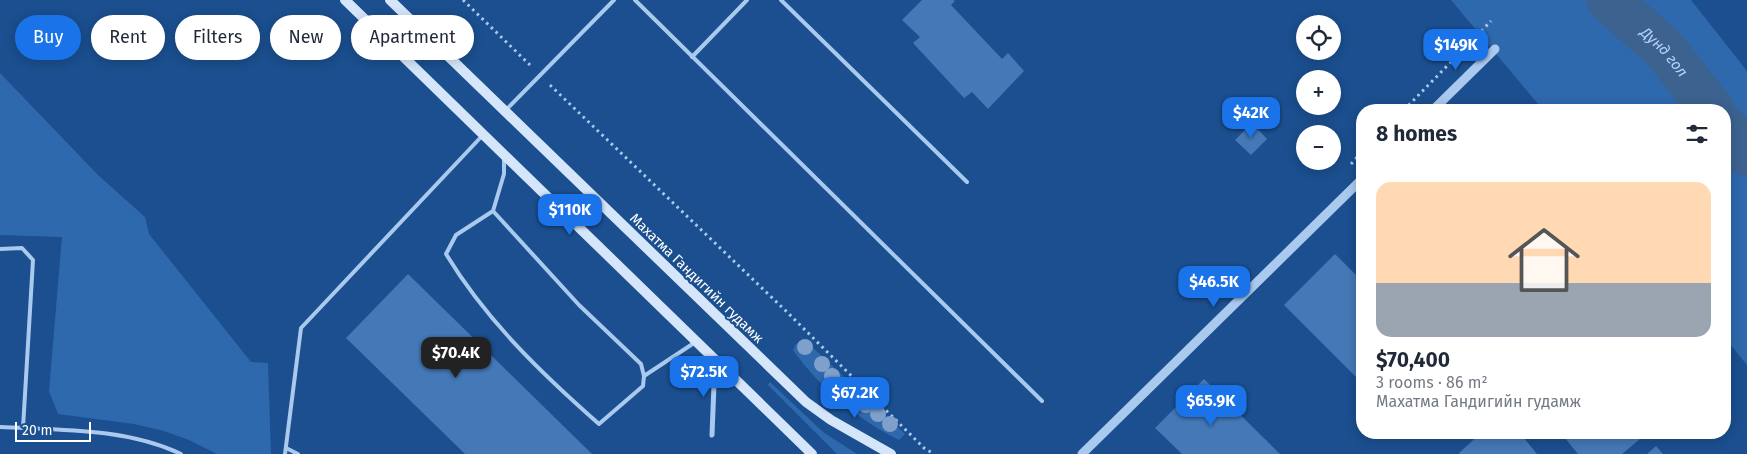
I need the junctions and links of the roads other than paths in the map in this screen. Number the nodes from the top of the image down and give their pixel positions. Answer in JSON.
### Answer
{"nodes":[{"id":1,"x":346,"y":0,"type":"edge"},
{"id":2,"x":390,"y":0,"type":"edge"},
{"id":3,"x":614,"y":0,"type":"edge"},
{"id":4,"x":635,"y":0,"type":"edge"},
{"id":5,"x":747,"y":0,"type":"edge"},
{"id":6,"x":781,"y":0,"type":"edge"},
{"id":7,"x":1495,"y":49,"type":"dead end"},
{"id":8,"x":692,"y":57,"type":"junction"},
{"id":9,"x":1439,"y":104,"type":"edge"},
{"id":10,"x":505,"y":112,"type":"junction"},
{"id":11,"x":484,"y":134,"type":"junction"},
{"id":12,"x":504,"y":154,"type":"junction"},
{"id":13,"x":967,"y":182,"type":"dead end"},
{"id":14,"x":1356,"y":185,"type":"edge"},
{"id":15,"x":493,"y":211,"type":"junction"},
{"id":16,"x":0,"y":249,"type":"edge"},
{"id":17,"x":696,"y":341,"type":"junction"},
{"id":18,"x":715,"y":360,"type":"junction"},
{"id":19,"x":644,"y":376,"type":"junction"},
{"id":20,"x":1042,"y":401,"type":"dead end"},
{"id":21,"x":0,"y":427,"type":"edge"},
{"id":22,"x":23,"y":428,"type":"junction"},
{"id":23,"x":712,"y":436,"type":"dead end"},
{"id":24,"x":286,"y":448,"type":"junction"},
{"id":25,"x":182,"y":454,"type":"edge"},
{"id":26,"x":285,"y":454,"type":"edge"},
{"id":27,"x":298,"y":454,"type":"edge"},
{"id":28,"x":812,"y":454,"type":"edge"},
{"id":29,"x":891,"y":454,"type":"edge"},
{"id":30,"x":1082,"y":454,"type":"edge"}],
"edges":[{"from":1,"to":11,"type":"main road"},
{"from":2,"to":10,"type":"main road","name":"Махатма Гандигийн гудамж"},
{"from":3,"to":10,"type":"lane"},
{"from":4,"to":8,"type":"lane"},
{"from":5,"to":8,"type":"lane"},
{"from":6,"to":13,"type":"lane"},
{"from":7,"to":9,"type":"street"},
{"from":8,"to":20,"type":"lane"},
{"from":10,"to":29,"type":"main road","name":"Махатма Гандигийн гудамж"},
{"from":11,"to":12,"type":"main road"},
{"from":11,"to":24,"type":"lane"},
{"from":12,"to":15,"type":"lane"},
{"from":12,"to":17,"type":"main road"},
{"from":14,"to":30,"type":"street"},
{"from":15,"to":19,"type":"lane"},
{"from":15,"to":19,"type":"lane"},
{"from":16,"to":22,"type":"lane"},
{"from":17,"to":18,"type":"main road"},
{"from":17,"to":19,"type":"lane"},
{"from":18,"to":23,"type":"street"},
{"from":18,"to":28,"type":"main road"},
{"from":21,"to":22,"type":"lane"},
{"from":22,"to":25,"type":"lane"},
{"from":24,"to":26,"type":"lane"},
{"from":24,"to":27,"type":"lane"}]}
